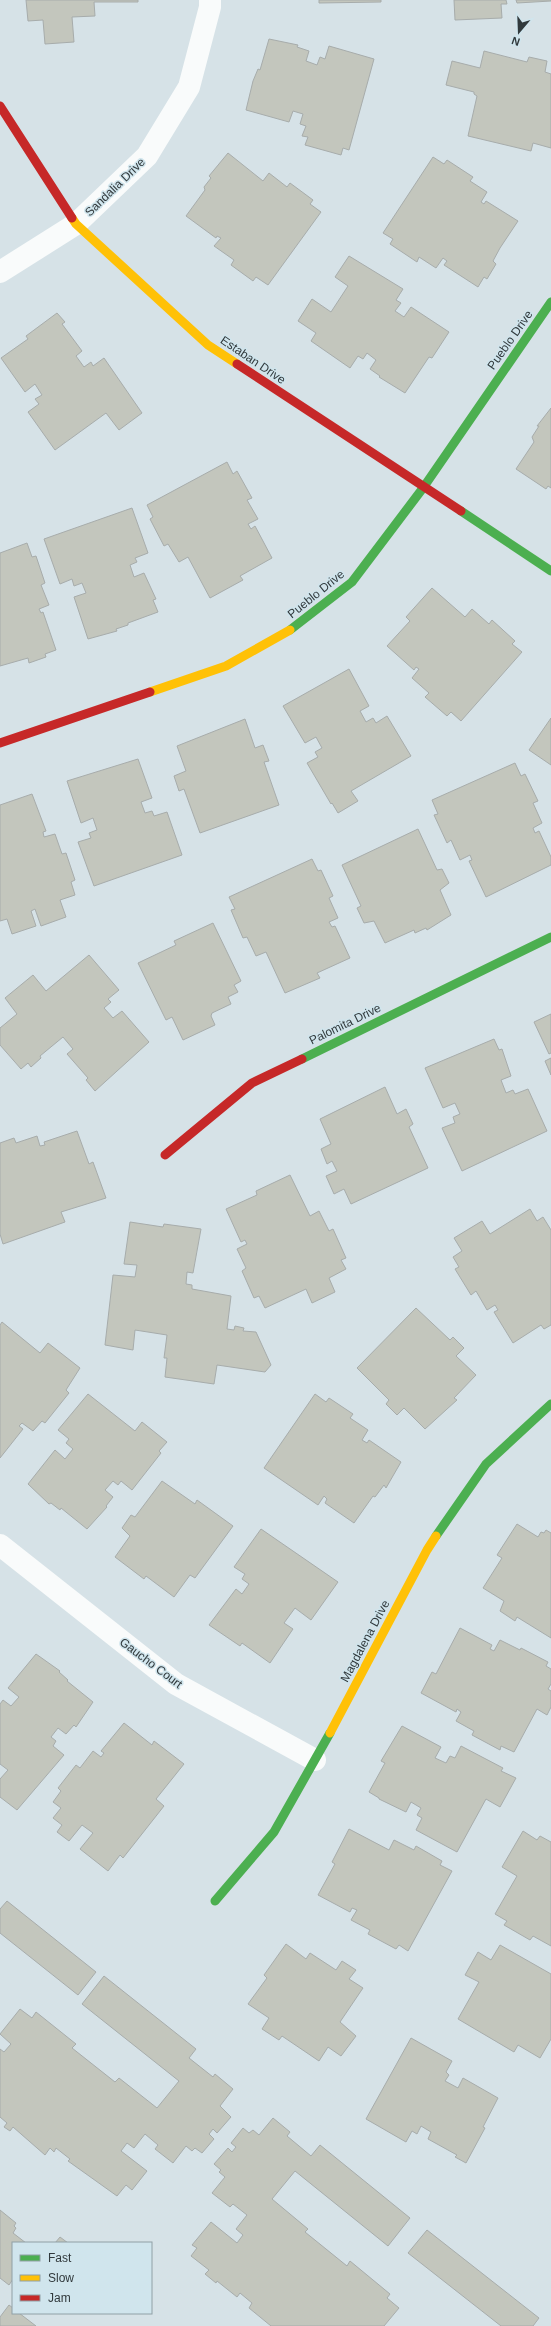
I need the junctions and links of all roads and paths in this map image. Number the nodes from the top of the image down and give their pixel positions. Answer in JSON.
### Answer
{"nodes":[{"id":1,"x":210,"y":0,"type":"edge"},
{"id":2,"x":0,"y":106,"type":"edge"},
{"id":3,"x":76,"y":224,"type":"junction"},
{"id":4,"x":0,"y":272,"type":"edge"},
{"id":5,"x":551,"y":302,"type":"edge"},
{"id":6,"x":423,"y":488,"type":"junction"},
{"id":7,"x":551,"y":571,"type":"edge"},
{"id":8,"x":0,"y":743,"type":"edge"},
{"id":9,"x":551,"y":937,"type":"edge"},
{"id":10,"x":165,"y":1155,"type":"dead end"},
{"id":11,"x":551,"y":1404,"type":"edge"},
{"id":12,"x":0,"y":1545,"type":"edge"},
{"id":13,"x":315,"y":1760,"type":"junction"},
{"id":14,"x":215,"y":1901,"type":"dead end"}],
"edges":[{"from":1,"to":3,"type":"street","name":"Sandalia Drive"},
{"from":2,"to":3,"type":"street","name":"Estaban Drive"},
{"from":3,"to":4,"type":"street","name":"Sandalia Drive"},
{"from":3,"to":6,"type":"street","name":"Estaban Drive"},
{"from":5,"to":6,"type":"street","name":"Pueblo Drive"},
{"from":6,"to":7,"type":"street","name":"Estaban Drive"},
{"from":6,"to":8,"type":"street","name":"Pueblo Drive"},
{"from":9,"to":10,"type":"street","name":"Palomita Drive"},
{"from":11,"to":13,"type":"street","name":"Magdalena Drive"},
{"from":12,"to":13,"type":"street","name":"Gaucho Court"},
{"from":13,"to":14,"type":"street","name":"Magdalena Drive"}]}
